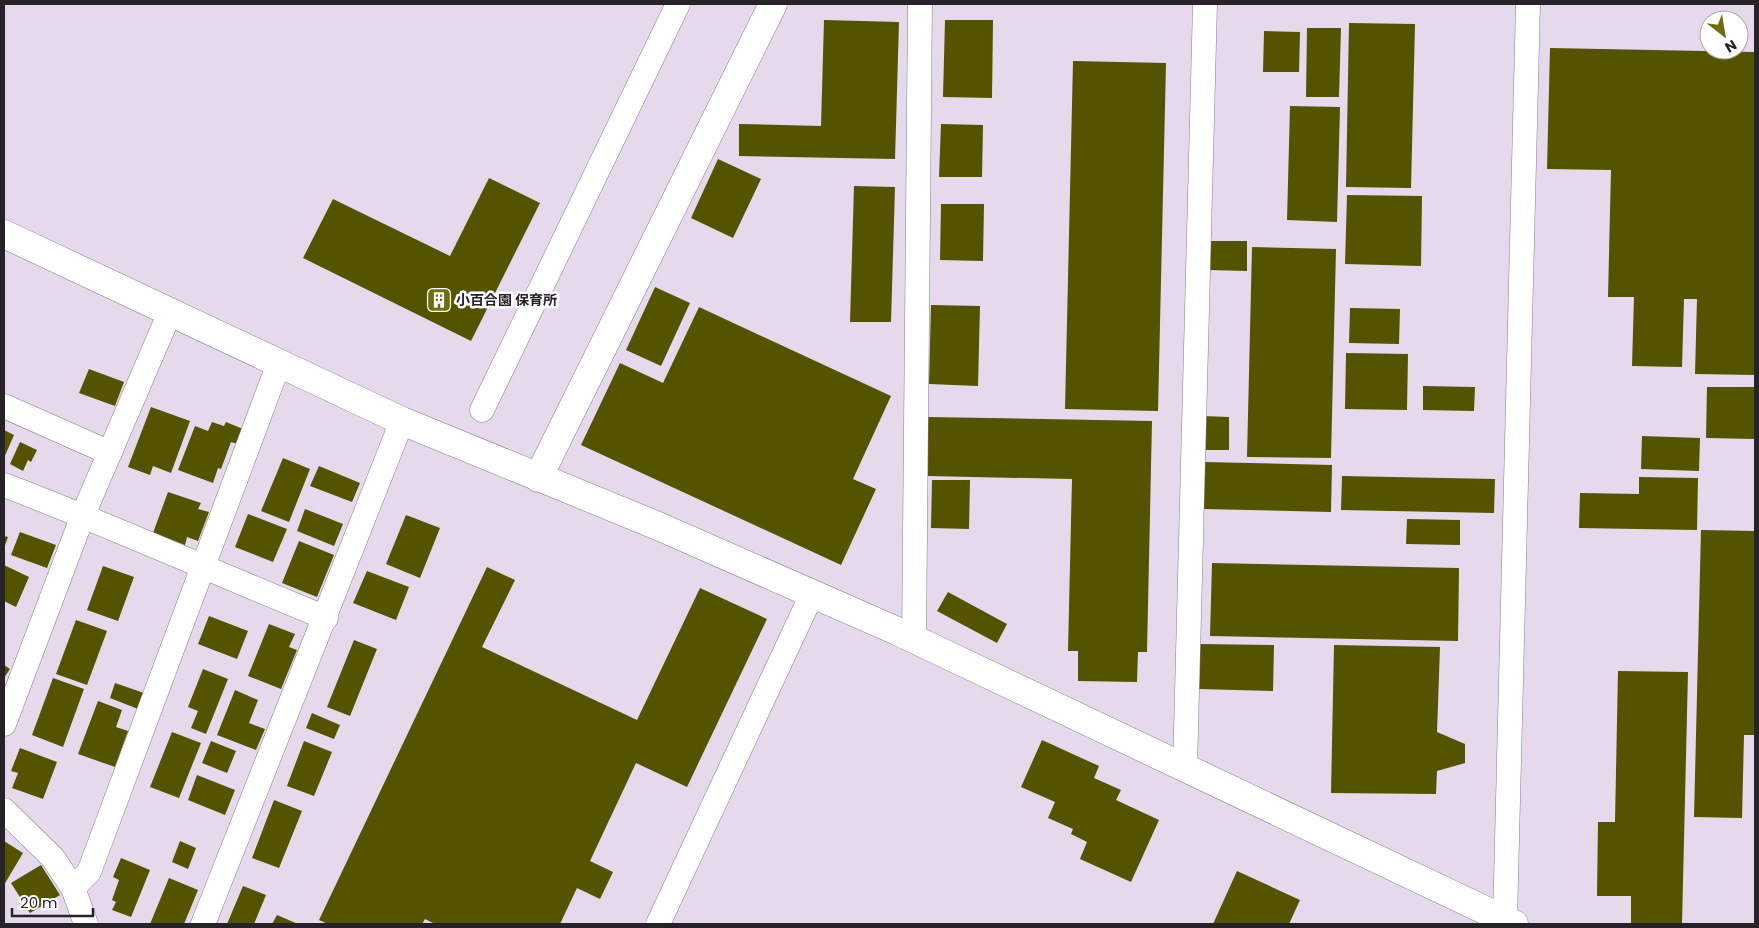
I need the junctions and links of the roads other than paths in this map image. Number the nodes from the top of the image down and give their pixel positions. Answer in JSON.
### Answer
{"nodes":[{"id":1,"x":678,"y":4,"type":"edge"},
{"id":2,"x":773,"y":4,"type":"edge"},
{"id":3,"x":920,"y":4,"type":"edge"},
{"id":4,"x":1206,"y":4,"type":"edge"},
{"id":5,"x":1528,"y":4,"type":"edge"},
{"id":6,"x":4,"y":234,"type":"edge"},
{"id":7,"x":170,"y":312,"type":"junction"},
{"id":8,"x":279,"y":363,"type":"junction"},
{"id":9,"x":4,"y":406,"type":"edge"},
{"id":10,"x":482,"y":410,"type":"dead end"},
{"id":11,"x":402,"y":421,"type":"junction"},
{"id":12,"x":110,"y":453,"type":"junction"},
{"id":13,"x":538,"y":478,"type":"junction"},
{"id":14,"x":4,"y":485,"type":"edge"},
{"id":15,"x":83,"y":515,"type":"junction"},
{"id":16,"x":203,"y":568,"type":"junction"},
{"id":17,"x":812,"y":594,"type":"junction"},
{"id":18,"x":326,"y":618,"type":"junction"},
{"id":19,"x":914,"y":639,"type":"junction"},
{"id":20,"x":4,"y":724,"type":"edge"},
{"id":21,"x":1185,"y":768,"type":"junction"},
{"id":22,"x":4,"y":810,"type":"edge"},
{"id":23,"x":73,"y":888,"type":"junction"},
{"id":24,"x":1509,"y":922,"type":"edge"},
{"id":25,"x":86,"y":924,"type":"edge"},
{"id":26,"x":203,"y":924,"type":"edge"},
{"id":27,"x":658,"y":924,"type":"edge"}],
"edges":[{"from":1,"to":10,"type":"street"},
{"from":2,"to":13,"type":"street"},
{"from":3,"to":19,"type":"street"},
{"from":4,"to":21,"type":"street"},
{"from":5,"to":24,"type":"street"},
{"from":6,"to":7,"type":"street"},
{"from":7,"to":8,"type":"street"},
{"from":7,"to":12,"type":"street"},
{"from":8,"to":11,"type":"street"},
{"from":8,"to":16,"type":"street"},
{"from":9,"to":12,"type":"street"},
{"from":11,"to":13,"type":"street"},
{"from":11,"to":18,"type":"street"},
{"from":12,"to":15,"type":"street"},
{"from":13,"to":17,"type":"street"},
{"from":14,"to":15,"type":"street"},
{"from":15,"to":16,"type":"street"},
{"from":15,"to":20,"type":"street"},
{"from":16,"to":18,"type":"street"},
{"from":16,"to":23,"type":"street"},
{"from":17,"to":19,"type":"street"},
{"from":17,"to":27,"type":"street"},
{"from":18,"to":26,"type":"street"},
{"from":19,"to":21,"type":"street"},
{"from":21,"to":24,"type":"street"},
{"from":22,"to":23,"type":"street"},
{"from":23,"to":25,"type":"street"}]}
